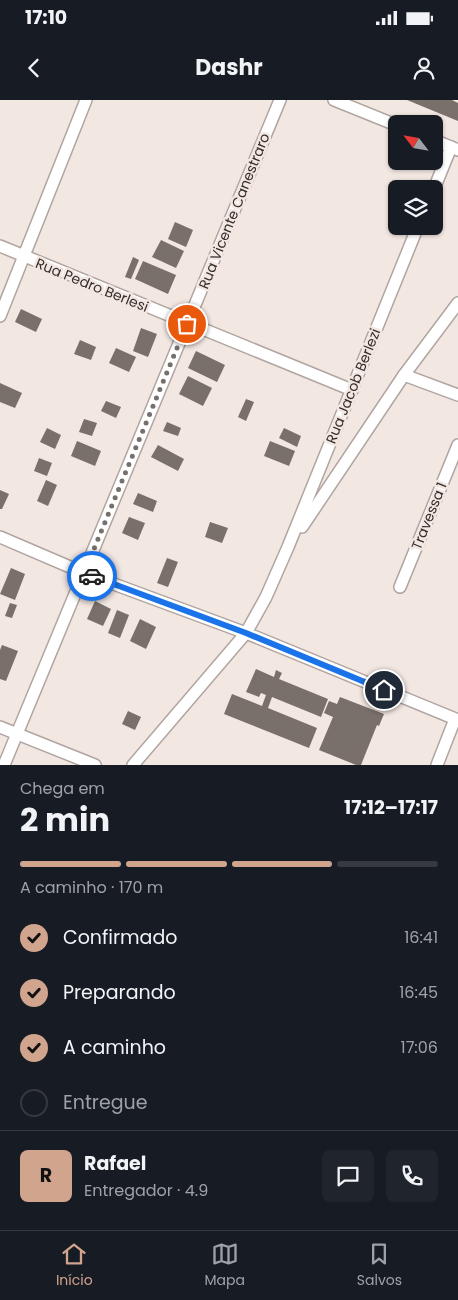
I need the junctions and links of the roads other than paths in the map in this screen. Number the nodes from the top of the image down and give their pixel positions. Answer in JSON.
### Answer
{"nodes":[{"id":1,"x":86,"y":100,"type":"edge"},
{"id":2,"x":280,"y":100,"type":"edge"},
{"id":3,"x":334,"y":100,"type":"edge"},
{"id":4,"x":388,"y":122,"type":"edge"},
{"id":5,"x":454,"y":149,"type":"edge"},
{"id":6,"x":438,"y":180,"type":"edge"},
{"id":7,"x":414,"y":235,"type":"edge"},
{"id":8,"x":0,"y":246,"type":"edge"},
{"id":9,"x":24,"y":256,"type":"junction"},
{"id":10,"x":458,"y":303,"type":"edge"},
{"id":11,"x":0,"y":316,"type":"edge"},
{"id":12,"x":187,"y":324,"type":"junction"},
{"id":13,"x":404,"y":376,"type":"junction"},
{"id":14,"x":352,"y":390,"type":"junction"},
{"id":15,"x":458,"y":395,"type":"edge"},
{"id":16,"x":458,"y":445,"type":"edge"},
{"id":17,"x":0,"y":537,"type":"edge"},
{"id":18,"x":288,"y":547,"type":"junction"},
{"id":19,"x":84,"y":573,"type":"junction"},
{"id":20,"x":400,"y":587,"type":"dead end"},
{"id":21,"x":246,"y":633,"type":"junction"},
{"id":22,"x":456,"y":720,"type":"edge"},
{"id":23,"x":0,"y":727,"type":"edge"},
{"id":24,"x":17,"y":734,"type":"junction"},
{"id":25,"x":4,"y":765,"type":"edge"},
{"id":26,"x":94,"y":765,"type":"edge"},
{"id":27,"x":133,"y":765,"type":"edge"},
{"id":28,"x":437,"y":765,"type":"edge"}],
"edges":[{"from":1,"to":9,"type":"street"},
{"from":2,"to":12,"type":"street","name":"Rua Vicente Canestraro"},
{"from":3,"to":4,"type":"street"},
{"from":5,"to":6,"type":"street"},
{"from":7,"to":14,"type":"street","name":"Rua Jacob Berlezi"},
{"from":8,"to":9,"type":"street","name":"Rua Pedro Berlesi"},
{"from":9,"to":11,"type":"street"},
{"from":9,"to":12,"type":"street","name":"Rua Pedro Berlesi"},
{"from":10,"to":13,"type":"street","name":"Rua Jacob Berlezi"},
{"from":12,"to":14,"type":"street","name":"Rua Pedro Berlesi"},
{"from":12,"to":19,"type":"street","name":"Rua Vicente Canestraro"},
{"from":13,"to":15,"type":"street"},
{"from":13,"to":18,"type":"street","name":"Rua Jacob Berlezi"},
{"from":14,"to":18,"type":"street","name":"Rua Jacob Berlezi"},
{"from":16,"to":20,"type":"street","name":"Travessa 1"},
{"from":17,"to":19,"type":"street"},
{"from":18,"to":21,"type":"street","name":"Rua Jacob Berlezi"},
{"from":19,"to":21,"type":"street"},
{"from":19,"to":24,"type":"street","name":"Rua Vicente Canestraro"},
{"from":21,"to":22,"type":"street"},
{"from":21,"to":27,"type":"street","name":"Rua Jacob Berlezi"},
{"from":22,"to":28,"type":"street"},
{"from":23,"to":24,"type":"street"},
{"from":24,"to":25,"type":"street","name":"Rua Vicente Canestraro"},
{"from":24,"to":26,"type":"street"}]}
